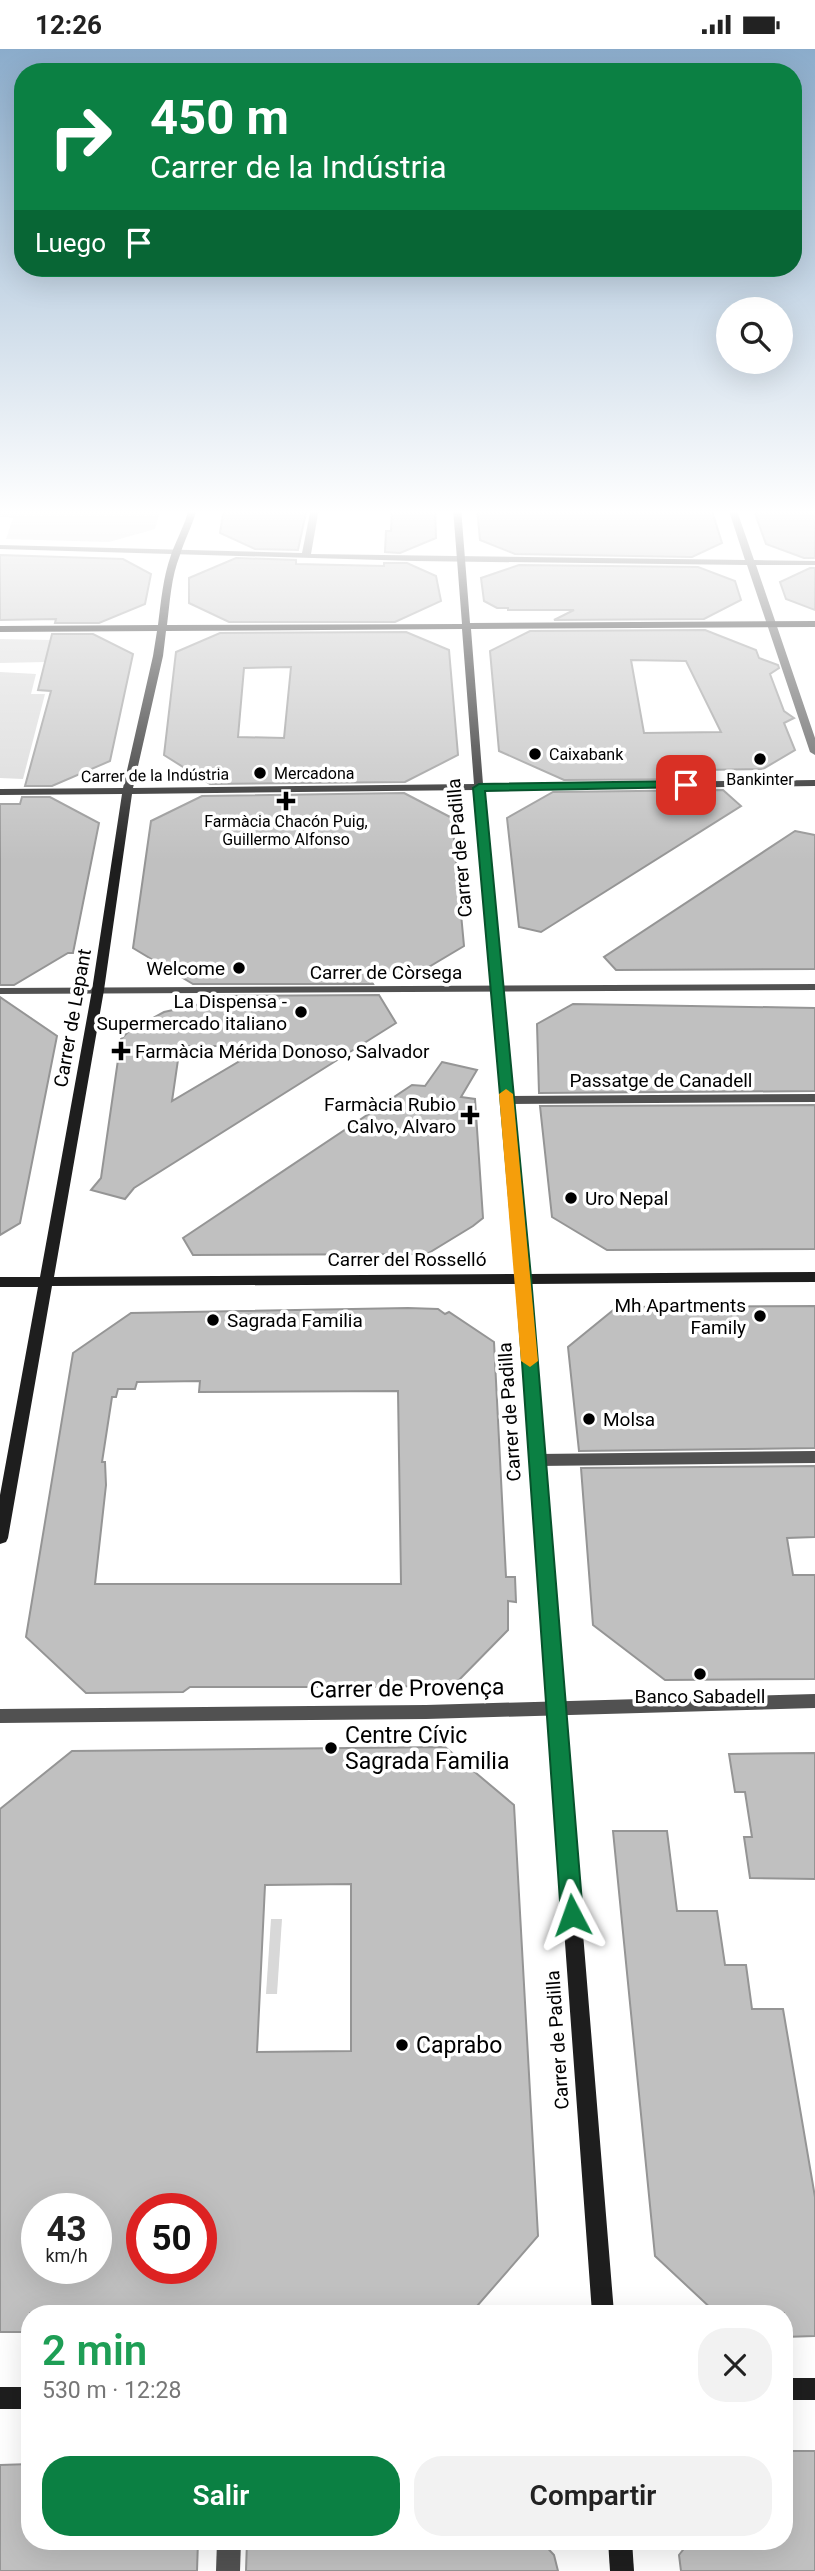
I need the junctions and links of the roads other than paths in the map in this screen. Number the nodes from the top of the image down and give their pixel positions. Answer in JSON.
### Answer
{"nodes":[{"id":1,"x":599,"y":626,"type":"edge"},
{"id":2,"x":773,"y":626,"type":"edge"},
{"id":3,"x":161,"y":627,"type":"junction"},
{"id":4,"x":466,"y":627,"type":"junction"},
{"id":5,"x":0,"y":629,"type":"edge"},
{"id":6,"x":815,"y":752,"type":"edge"},
{"id":7,"x":815,"y":783,"type":"edge"},
{"id":8,"x":479,"y":788,"type":"junction"},
{"id":9,"x":127,"y":791,"type":"junction"},
{"id":10,"x":0,"y":792,"type":"edge"},
{"id":11,"x":815,"y":987,"type":"edge"},
{"id":12,"x":496,"y":988,"type":"junction"},
{"id":13,"x":98,"y":990,"type":"junction"},
{"id":14,"x":0,"y":991,"type":"edge"},
{"id":15,"x":815,"y":1098,"type":"edge"},
{"id":16,"x":507,"y":1100,"type":"junction"},
{"id":17,"x":523,"y":1277,"type":"junction"},
{"id":18,"x":815,"y":1277,"type":"edge"},
{"id":19,"x":0,"y":1282,"type":"edge"},
{"id":20,"x":46,"y":1282,"type":"junction"},
{"id":21,"x":815,"y":1457,"type":"edge"},
{"id":22,"x":537,"y":1460,"type":"junction"},
{"id":23,"x":0,"y":1538,"type":"edge"},
{"id":24,"x":815,"y":1701,"type":"edge"},
{"id":25,"x":556,"y":1707,"type":"junction"},
{"id":26,"x":0,"y":1716,"type":"edge"},
{"id":27,"x":602,"y":2305,"type":"edge"},
{"id":28,"x":793,"y":2389,"type":"edge"},
{"id":29,"x":815,"y":2389,"type":"edge"},
{"id":30,"x":0,"y":2398,"type":"edge"},
{"id":31,"x":21,"y":2398,"type":"edge"},
{"id":32,"x":229,"y":2550,"type":"edge"},
{"id":33,"x":621,"y":2550,"type":"edge"},
{"id":34,"x":228,"y":2571,"type":"edge"},
{"id":35,"x":622,"y":2571,"type":"edge"}],
"edges":[{"from":1,"to":4,"type":"main road"},
{"from":2,"to":6,"type":"street"},
{"from":3,"to":4,"type":"main road"},
{"from":3,"to":5,"type":"main road"},
{"from":3,"to":9,"type":"main road","name":"Carrer de Lepant"},
{"from":4,"to":8,"type":"main road","name":"Carrer de Padilla"},
{"from":7,"to":8,"type":"main road","name":"Carrer de la Indústria"},
{"from":8,"to":9,"type":"main road","name":"Carrer de la Indústria"},
{"from":8,"to":12,"type":"main road","name":"Carrer de Padilla"},
{"from":9,"to":10,"type":"main road","name":"Carrer de la Indústria"},
{"from":9,"to":13,"type":"main road","name":"Carrer de Lepant"},
{"from":11,"to":12,"type":"street","name":"Carrer de Còrsega"},
{"from":12,"to":13,"type":"street","name":"Carrer de Còrsega"},
{"from":12,"to":16,"type":"main road","name":"Carrer de Padilla"},
{"from":13,"to":14,"type":"street","name":"Carrer de Còrsega"},
{"from":13,"to":20,"type":"main road","name":"Carrer de Lepant"},
{"from":15,"to":16,"type":"street","name":"Passatge de Canadell"},
{"from":16,"to":17,"type":"main road","name":"Carrer de Padilla"},
{"from":17,"to":18,"type":"main road","name":"Carrer del Rosselló"},
{"from":17,"to":20,"type":"main road","name":"Carrer del Rosselló"},
{"from":17,"to":22,"type":"main road","name":"Carrer de Padilla"},
{"from":19,"to":20,"type":"main road","name":"Carrer del Rosselló"},
{"from":20,"to":23,"type":"main road","name":"Carrer de Lepant"},
{"from":21,"to":22,"type":"street"},
{"from":22,"to":25,"type":"main road","name":"Carrer de Padilla"},
{"from":24,"to":25,"type":"street","name":"Carrer de Provença"},
{"from":25,"to":26,"type":"street","name":"Carrer de Provença"},
{"from":25,"to":27,"type":"main road","name":"Carrer de Padilla"},
{"from":28,"to":29,"type":"main road"},
{"from":30,"to":31,"type":"main road"},
{"from":32,"to":34,"type":"street"},
{"from":33,"to":35,"type":"main road"}]}
